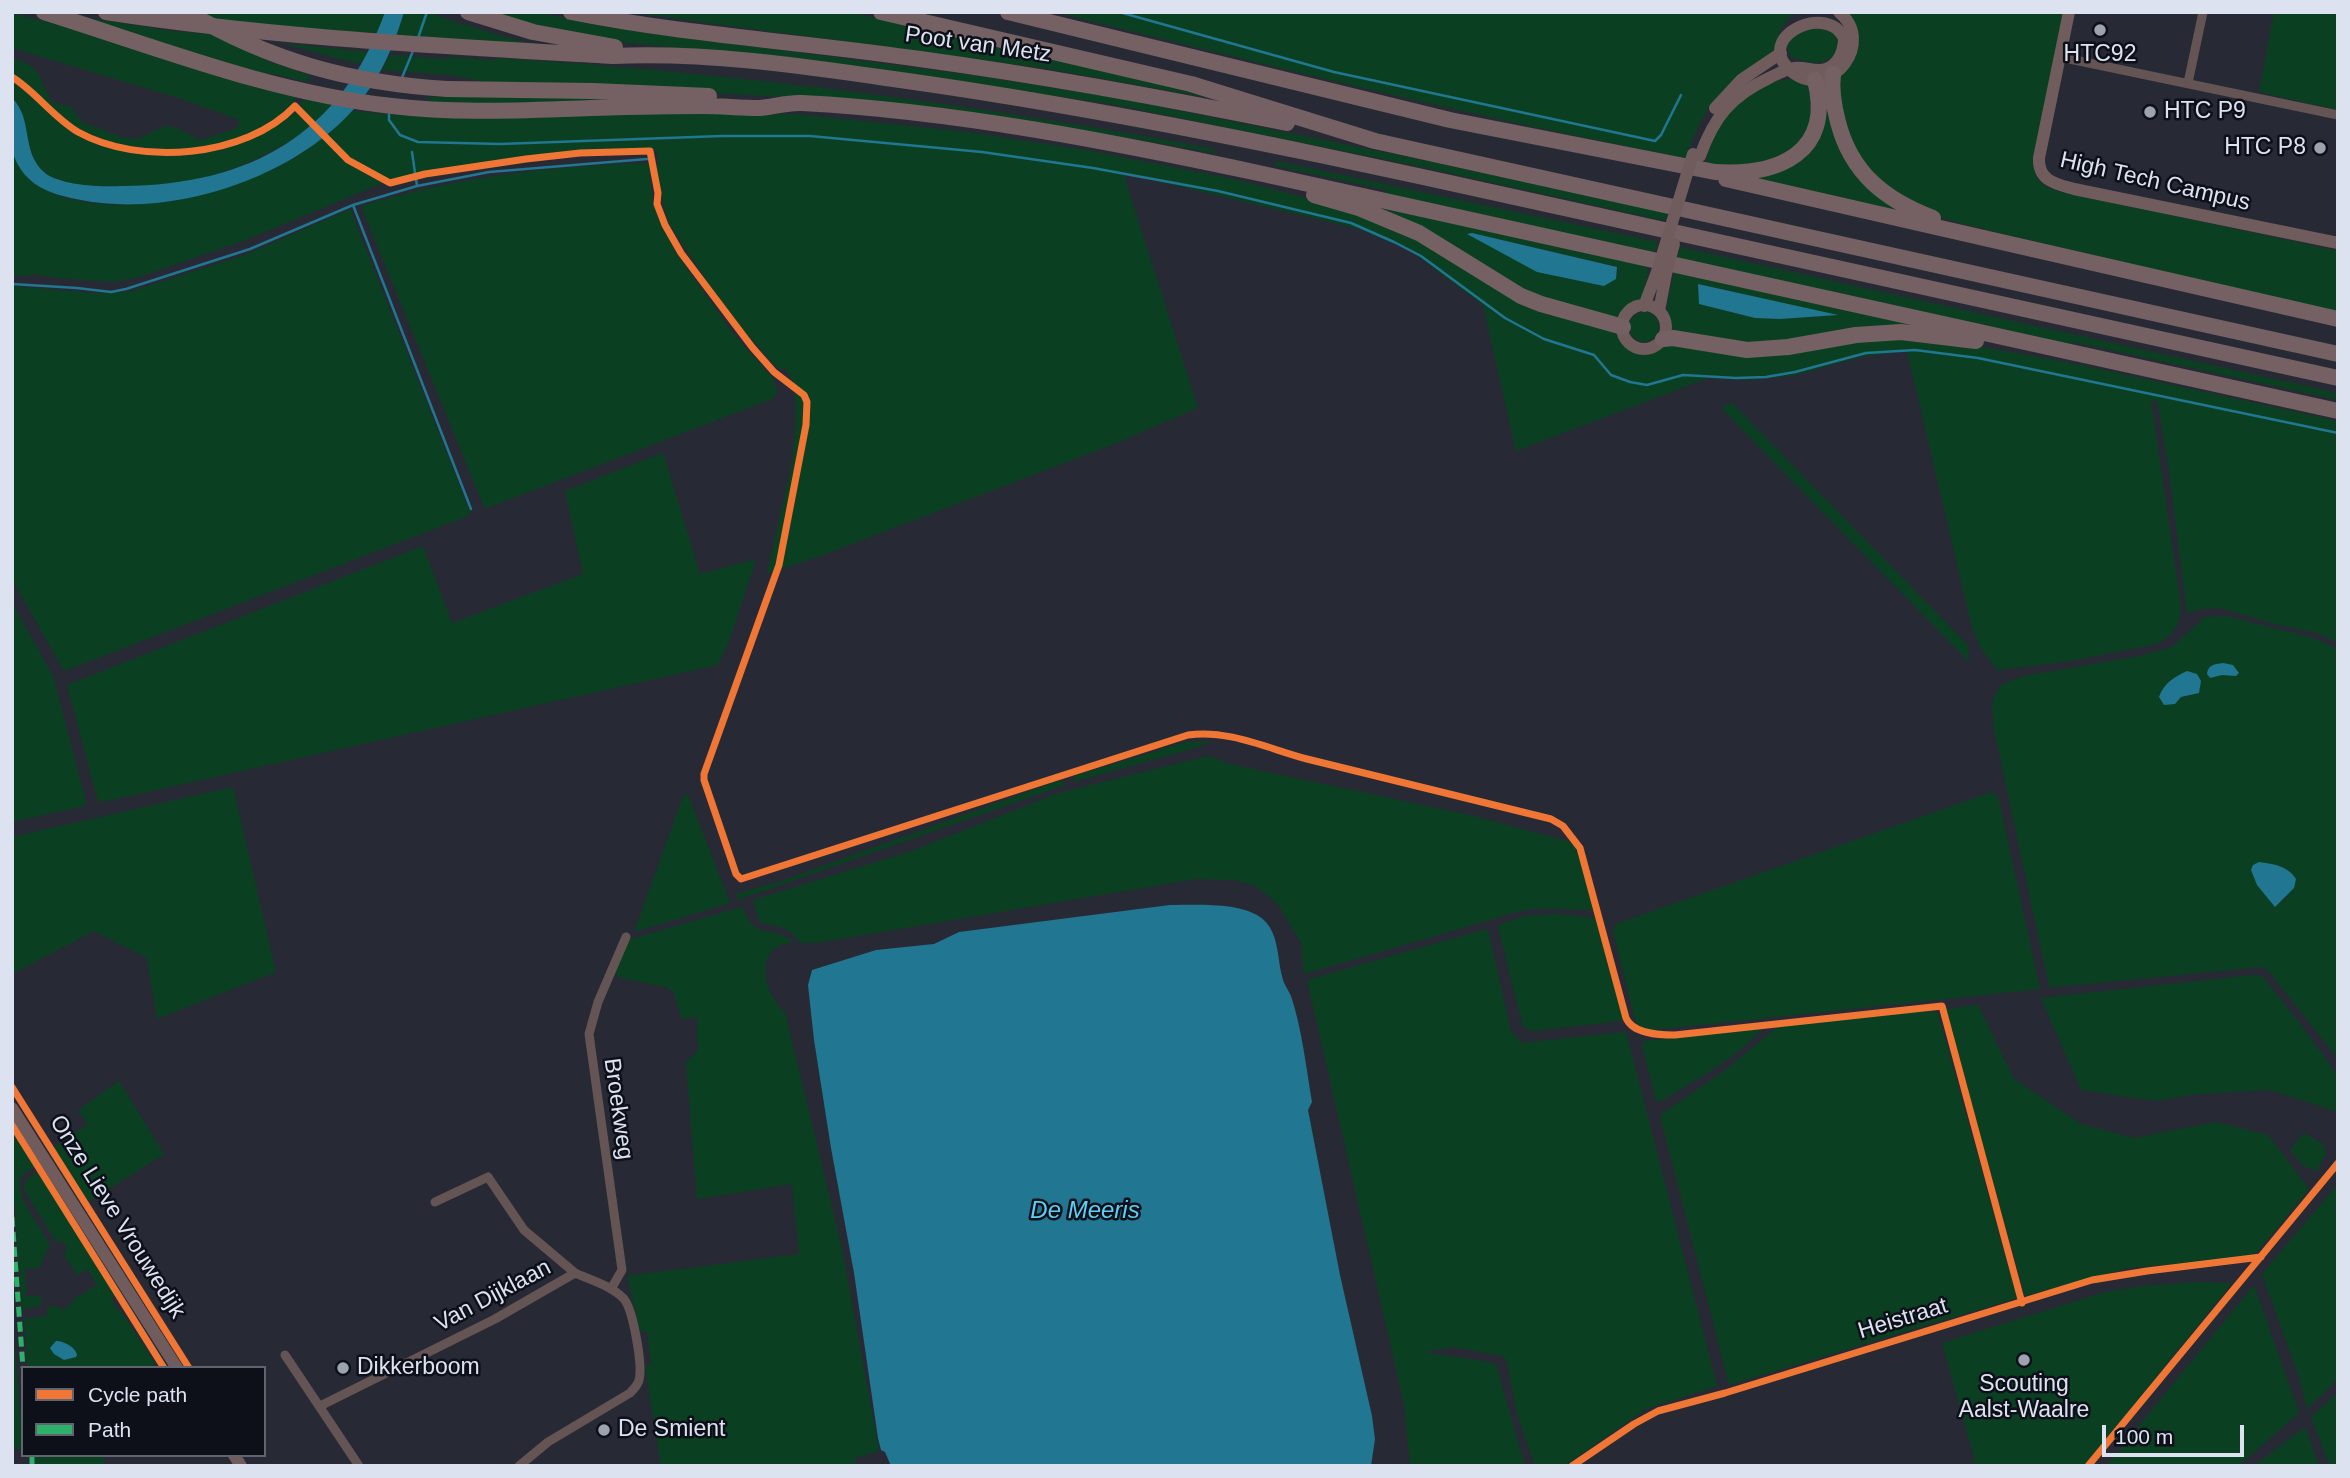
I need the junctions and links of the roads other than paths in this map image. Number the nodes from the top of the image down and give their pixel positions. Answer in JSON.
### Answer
{"nodes":[{"id":1,"x":44,"y":12,"type":"edge"},
{"id":2,"x":106,"y":12,"type":"edge"},
{"id":3,"x":187,"y":12,"type":"edge"},
{"id":4,"x":468,"y":12,"type":"edge"},
{"id":5,"x":571,"y":12,"type":"edge"},
{"id":6,"x":881,"y":12,"type":"edge"},
{"id":7,"x":1008,"y":12,"type":"edge"},
{"id":8,"x":1839,"y":12,"type":"edge"},
{"id":9,"x":2069,"y":12,"type":"edge"},
{"id":10,"x":2203,"y":12,"type":"edge"},
{"id":11,"x":1818,"y":13,"type":"edge"},
{"id":12,"x":1800,"y":15,"type":"edge"},
{"id":13,"x":1781,"y":52,"type":"junction"},
{"id":14,"x":662,"y":54,"type":"junction"},
{"id":15,"x":2060,"y":57,"type":"junction"},
{"id":16,"x":1790,"y":69,"type":"junction"},
{"id":17,"x":1833,"y":70,"type":"junction"},
{"id":18,"x":1815,"y":80,"type":"junction"},
{"id":19,"x":2188,"y":83,"type":"junction"},
{"id":20,"x":798,"y":103,"type":"junction"},
{"id":21,"x":2338,"y":115,"type":"edge"},
{"id":22,"x":1375,"y":141,"type":"junction"},
{"id":23,"x":1605,"y":150,"type":"junction"},
{"id":24,"x":1697,"y":155,"type":"junction"},
{"id":25,"x":1263,"y":174,"type":"junction"},
{"id":26,"x":2338,"y":243,"type":"edge"},
{"id":27,"x":2014,"y":244,"type":"junction"},
{"id":28,"x":1661,"y":273,"type":"junction"},
{"id":29,"x":1644,"y":306,"type":"junction"},
{"id":30,"x":1659,"y":311,"type":"junction"},
{"id":31,"x":2338,"y":319,"type":"edge"},
{"id":32,"x":1623,"y":327,"type":"junction"},
{"id":33,"x":1663,"y":339,"type":"junction"},
{"id":34,"x":2064,"y":350,"type":"junction"},
{"id":35,"x":2338,"y":354,"type":"edge"},
{"id":36,"x":2338,"y":378,"type":"edge"},
{"id":37,"x":2338,"y":411,"type":"edge"},
{"id":38,"x":626,"y":937,"type":"dead end"},
{"id":39,"x":12,"y":1108,"type":"edge"},
{"id":40,"x":435,"y":1202,"type":"dead end"},
{"id":41,"x":575,"y":1273,"type":"junction"},
{"id":42,"x":611,"y":1289,"type":"junction"},
{"id":43,"x":285,"y":1354,"type":"dead end"},
{"id":44,"x":176,"y":1366,"type":"edge"},
{"id":45,"x":320,"y":1406,"type":"junction"},
{"id":46,"x":359,"y":1466,"type":"edge"},
{"id":47,"x":519,"y":1466,"type":"edge"}],
"edges":[{"from":1,"to":20,"type":"highway"},
{"from":2,"to":14,"type":"highway"},
{"from":3,"to":20,"type":"highway","bridge":true},
{"from":4,"to":14,"type":"highway"},
{"from":5,"to":22,"type":"highway","name":"Poot van Metz"},
{"from":6,"to":22,"type":"highway"},
{"from":7,"to":23,"type":"highway"},
{"from":8,"to":17,"type":"street"},
{"from":9,"to":15,"type":"street","name":"High Tech Campus"},
{"from":10,"to":19,"type":"street"},
{"from":11,"to":12,"type":"street"},
{"from":11,"to":17,"type":"street"},
{"from":12,"to":13,"type":"street"},
{"from":13,"to":16,"type":"street"},
{"from":13,"to":24,"type":"street"},
{"from":14,"to":36,"type":"highway"},
{"from":15,"to":19,"type":"street"},
{"from":15,"to":26,"type":"street","name":"High Tech Campus"},
{"from":16,"to":17,"type":"street"},
{"from":16,"to":18,"type":"street"},
{"from":16,"to":24,"type":"street"},
{"from":17,"to":18,"type":"street"},
{"from":17,"to":27,"type":"highway"},
{"from":18,"to":23,"type":"highway"},
{"from":19,"to":21,"type":"street"},
{"from":20,"to":25,"type":"highway"},
{"from":22,"to":35,"type":"highway"},
{"from":23,"to":27,"type":"highway"},
{"from":24,"to":28,"type":"street","bridge":true},
{"from":25,"to":32,"type":"highway"},
{"from":25,"to":34,"type":"highway"},
{"from":27,"to":31,"type":"highway"},
{"from":28,"to":29,"type":"street"},
{"from":28,"to":30,"type":"street"},
{"from":29,"to":30,"type":"street"},
{"from":29,"to":32,"type":"street"},
{"from":30,"to":33,"type":"street"},
{"from":32,"to":33,"type":"street"},
{"from":33,"to":34,"type":"highway"},
{"from":34,"to":37,"type":"highway"},
{"from":38,"to":42,"type":"street","name":"Broekweg"},
{"from":39,"to":44,"type":"street","name":"Onze Lieve Vrouwedijk"},
{"from":40,"to":41,"type":"street"},
{"from":41,"to":42,"type":"street","name":"Van Dijklaan"},
{"from":41,"to":45,"type":"street","name":"Van Dijklaan"},
{"from":42,"to":47,"type":"street","name":"Van Dijklaan"},
{"from":43,"to":45,"type":"street"},
{"from":45,"to":46,"type":"street"}]}
